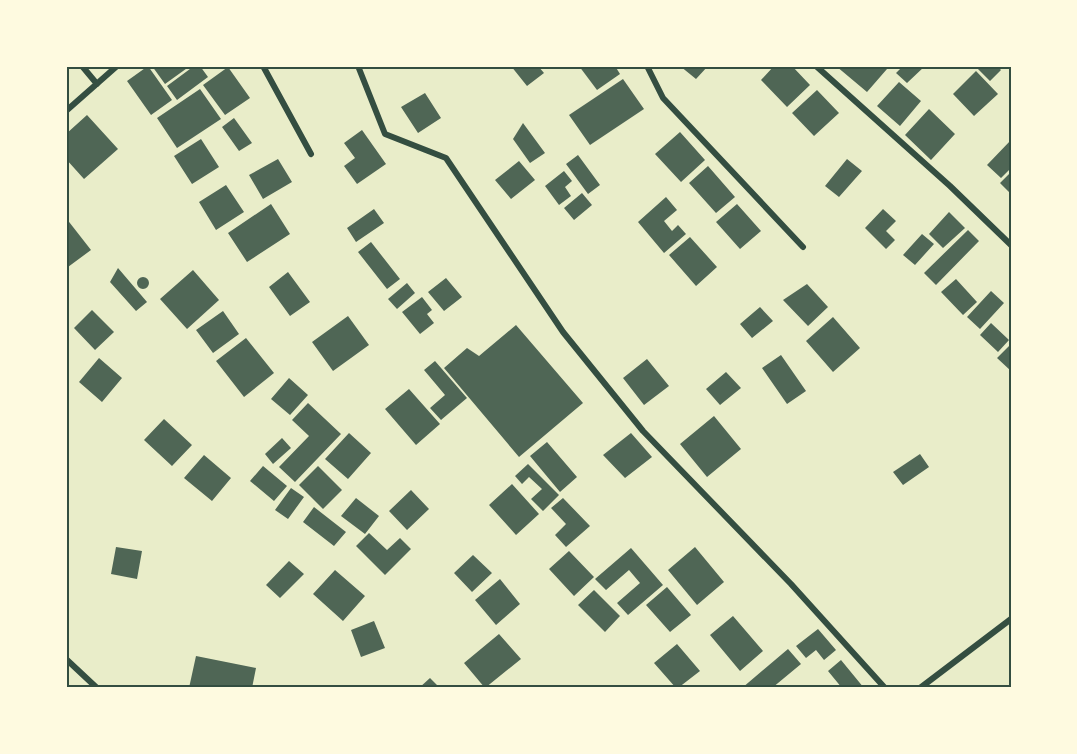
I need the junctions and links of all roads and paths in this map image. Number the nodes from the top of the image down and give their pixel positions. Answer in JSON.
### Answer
{"nodes":[{"id":1,"x":82,"y":66,"type":"edge"},
{"id":2,"x":117,"y":66,"type":"edge"},
{"id":3,"x":263,"y":66,"type":"edge"},
{"id":4,"x":358,"y":66,"type":"edge"},
{"id":5,"x":647,"y":66,"type":"edge"},
{"id":6,"x":816,"y":66,"type":"edge"},
{"id":7,"x":97,"y":84,"type":"junction"},
{"id":8,"x":66,"y":111,"type":"edge"},
{"id":9,"x":311,"y":154,"type":"dead end"},
{"id":10,"x":1011,"y":246,"type":"edge"},
{"id":11,"x":803,"y":247,"type":"dead end"},
{"id":12,"x":1011,"y":618,"type":"edge"},
{"id":13,"x":66,"y":659,"type":"edge"},
{"id":14,"x":97,"y":688,"type":"edge"},
{"id":15,"x":885,"y":688,"type":"edge"},
{"id":16,"x":920,"y":688,"type":"edge"}],
"edges":[{"from":1,"to":7,"type":"street"},
{"from":2,"to":7,"type":"street"},
{"from":3,"to":9,"type":"street"},
{"from":4,"to":15,"type":"street"},
{"from":5,"to":11,"type":"street"},
{"from":6,"to":10,"type":"street"},
{"from":7,"to":8,"type":"street"},
{"from":12,"to":16,"type":"street"},
{"from":13,"to":14,"type":"street"}]}
